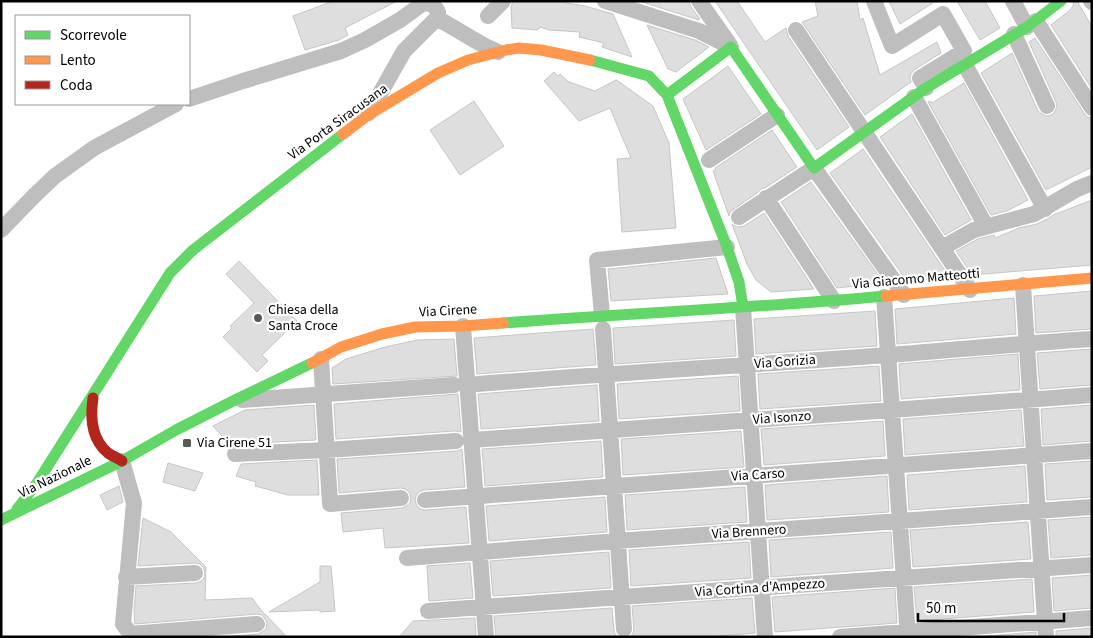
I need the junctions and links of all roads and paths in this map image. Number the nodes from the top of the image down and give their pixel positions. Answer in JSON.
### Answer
{"nodes":[{"id":1,"x":503,"y":1,"type":"edge"},
{"id":2,"x":605,"y":1,"type":"edge"},
{"id":3,"x":699,"y":1,"type":"edge"},
{"id":4,"x":874,"y":1,"type":"edge"},
{"id":5,"x":1013,"y":1,"type":"edge"},
{"id":6,"x":1061,"y":1,"type":"edge"},
{"id":7,"x":488,"y":16,"type":"dead end"},
{"id":8,"x":437,"y":18,"type":"junction"},
{"id":9,"x":1026,"y":27,"type":"junction"},
{"id":10,"x":796,"y":30,"type":"dead end"},
{"id":11,"x":731,"y":46,"type":"junction"},
{"id":12,"x":498,"y":52,"type":"junction"},
{"id":13,"x":965,"y":65,"type":"junction"},
{"id":14,"x":920,"y":93,"type":"junction"},
{"id":15,"x":667,"y":95,"type":"junction"},
{"id":16,"x":190,"y":99,"type":"edge"},
{"id":17,"x":174,"y":105,"type":"edge"},
{"id":18,"x":1047,"y":106,"type":"dead end"},
{"id":19,"x":1092,"y":108,"type":"edge"},
{"id":20,"x":368,"y":115,"type":"junction"},
{"id":21,"x":778,"y":115,"type":"junction"},
{"id":22,"x":864,"y":132,"type":"junction"},
{"id":23,"x":709,"y":160,"type":"dead end"},
{"id":24,"x":814,"y":168,"type":"junction"},
{"id":25,"x":1092,"y":183,"type":"edge"},
{"id":26,"x":766,"y":198,"type":"junction"},
{"id":27,"x":1045,"y":209,"type":"junction"},
{"id":28,"x":739,"y":217,"type":"dead end"},
{"id":29,"x":986,"y":226,"type":"junction"},
{"id":30,"x":1,"y":230,"type":"edge"},
{"id":31,"x":727,"y":247,"type":"junction"},
{"id":32,"x":942,"y":248,"type":"junction"},
{"id":33,"x":1092,"y":278,"type":"edge"},
{"id":34,"x":1023,"y":285,"type":"junction"},
{"id":35,"x":970,"y":290,"type":"junction"},
{"id":36,"x":904,"y":295,"type":"junction"},
{"id":37,"x":884,"y":297,"type":"junction"},
{"id":38,"x":834,"y":301,"type":"junction"},
{"id":39,"x":743,"y":307,"type":"junction"},
{"id":40,"x":602,"y":322,"type":"junction"},
{"id":41,"x":463,"y":326,"type":"junction"},
{"id":42,"x":1092,"y":339,"type":"edge"},
{"id":43,"x":1026,"y":343,"type":"junction"},
{"id":44,"x":888,"y":355,"type":"junction"},
{"id":45,"x":321,"y":359,"type":"junction"},
{"id":46,"x":747,"y":364,"type":"junction"},
{"id":47,"x":606,"y":373,"type":"junction"},
{"id":48,"x":478,"y":384,"type":"dead end"},
{"id":49,"x":454,"y":385,"type":"dead end"},
{"id":50,"x":323,"y":394,"type":"junction"},
{"id":51,"x":1092,"y":395,"type":"edge"},
{"id":52,"x":93,"y":396,"type":"junction"},
{"id":53,"x":1030,"y":399,"type":"junction"},
{"id":54,"x":234,"y":401,"type":"junction"},
{"id":55,"x":892,"y":410,"type":"junction"},
{"id":56,"x":751,"y":420,"type":"junction"},
{"id":57,"x":610,"y":429,"type":"junction"},
{"id":58,"x":176,"y":430,"type":"joint"},
{"id":59,"x":464,"y":440,"type":"junction"},
{"id":60,"x":327,"y":450,"type":"junction"},
{"id":61,"x":1092,"y":451,"type":"edge"},
{"id":62,"x":235,"y":454,"type":"dead end"},
{"id":63,"x":1033,"y":455,"type":"junction"},
{"id":64,"x":122,"y":461,"type":"junction"},
{"id":65,"x":896,"y":465,"type":"junction"},
{"id":66,"x":755,"y":476,"type":"junction"},
{"id":67,"x":614,"y":486,"type":"junction"},
{"id":68,"x":476,"y":496,"type":"junction"},
{"id":69,"x":401,"y":498,"type":"dead end"},
{"id":70,"x":425,"y":500,"type":"dead end"},
{"id":71,"x":1092,"y":506,"type":"edge"},
{"id":72,"x":1037,"y":511,"type":"junction"},
{"id":73,"x":13,"y":514,"type":"junction"},
{"id":74,"x":1,"y":520,"type":"edge"},
{"id":75,"x":900,"y":522,"type":"junction"},
{"id":76,"x":758,"y":531,"type":"junction"},
{"id":77,"x":618,"y":541,"type":"junction"},
{"id":78,"x":480,"y":553,"type":"junction"},
{"id":79,"x":407,"y":558,"type":"dead end"},
{"id":80,"x":1092,"y":565,"type":"edge"},
{"id":81,"x":1040,"y":569,"type":"junction"},
{"id":82,"x":195,"y":573,"type":"dead end"},
{"id":83,"x":126,"y":577,"type":"junction"},
{"id":84,"x":904,"y":578,"type":"junction"},
{"id":85,"x":762,"y":588,"type":"junction"},
{"id":86,"x":621,"y":597,"type":"junction"},
{"id":87,"x":484,"y":607,"type":"junction"},
{"id":88,"x":428,"y":611,"type":"dead end"},
{"id":89,"x":1092,"y":618,"type":"edge"},
{"id":90,"x":258,"y":624,"type":"dead end"},
{"id":91,"x":624,"y":628,"type":"dead end"},
{"id":92,"x":1045,"y":629,"type":"edge"},
{"id":93,"x":908,"y":634,"type":"edge"},
{"id":94,"x":132,"y":635,"type":"edge"},
{"id":95,"x":486,"y":637,"type":"edge"},
{"id":96,"x":765,"y":637,"type":"edge"},
{"id":97,"x":840,"y":637,"type":"edge"}],
"edges":[{"from":1,"to":7,"type":"street"},
{"from":2,"to":11,"type":"street"},
{"from":3,"to":11,"type":"street"},
{"from":4,"to":14,"type":"street"},
{"from":5,"to":9,"type":"street"},
{"from":6,"to":9,"type":"main road"},
{"from":8,"to":12,"type":"street"},
{"from":8,"to":16,"type":"street"},
{"from":8,"to":20,"type":"street"},
{"from":9,"to":13,"type":"main road"},
{"from":9,"to":18,"type":"street"},
{"from":9,"to":19,"type":"street"},
{"from":10,"to":22,"type":"street"},
{"from":11,"to":15,"type":"main road"},
{"from":11,"to":21,"type":"main road"},
{"from":12,"to":15,"type":"main road","name":"Via Porta Siracusana"},
{"from":12,"to":20,"type":"main road","name":"Via Porta Siracusana"},
{"from":13,"to":14,"type":"main road"},
{"from":13,"to":27,"type":"street"},
{"from":14,"to":22,"type":"main road"},
{"from":14,"to":29,"type":"street"},
{"from":15,"to":31,"type":"main road","name":"Via Porta Siracusana"},
{"from":17,"to":30,"type":"street"},
{"from":20,"to":52,"type":"main road","name":"Via Porta Siracusana"},
{"from":21,"to":23,"type":"street"},
{"from":21,"to":24,"type":"main road"},
{"from":22,"to":24,"type":"main road"},
{"from":22,"to":32,"type":"street"},
{"from":24,"to":26,"type":"street"},
{"from":24,"to":36,"type":"street"},
{"from":25,"to":27,"type":"street"},
{"from":26,"to":28,"type":"street"},
{"from":26,"to":38,"type":"street"},
{"from":27,"to":29,"type":"street"},
{"from":29,"to":32,"type":"street"},
{"from":31,"to":39,"type":"main road","name":"Via Porta Siracusana"},
{"from":31,"to":40,"type":"street"},
{"from":32,"to":35,"type":"street"},
{"from":33,"to":34,"type":"main road","name":"Via Giacomo Matteotti"},
{"from":34,"to":35,"type":"main road","name":"Via Giacomo Matteotti"},
{"from":34,"to":43,"type":"street"},
{"from":35,"to":36,"type":"main road","name":"Via Giacomo Matteotti"},
{"from":36,"to":37,"type":"main road","name":"Via Giacomo Matteotti"},
{"from":37,"to":38,"type":"main road","name":"Via Giacomo Matteotti"},
{"from":37,"to":44,"type":"street"},
{"from":38,"to":39,"type":"main road","name":"Via Giacomo Matteotti"},
{"from":39,"to":40,"type":"main road","name":"Via Cirene"},
{"from":39,"to":46,"type":"street"},
{"from":40,"to":41,"type":"main road","name":"Via Cirene"},
{"from":40,"to":47,"type":"street"},
{"from":41,"to":45,"type":"main road","name":"Via Cirene"},
{"from":41,"to":59,"type":"street"},
{"from":42,"to":43,"type":"street","name":"Via Gorizia"},
{"from":43,"to":44,"type":"street","name":"Via Gorizia"},
{"from":43,"to":53,"type":"street"},
{"from":44,"to":46,"type":"street","name":"Via Gorizia"},
{"from":44,"to":55,"type":"street"},
{"from":45,"to":50,"type":"street"},
{"from":45,"to":54,"type":"main road","name":"Via Cirene"},
{"from":46,"to":47,"type":"street","name":"Via Gorizia"},
{"from":46,"to":56,"type":"street"},
{"from":47,"to":48,"type":"street","name":"Via Gorizia"},
{"from":47,"to":57,"type":"street"},
{"from":49,"to":50,"type":"street"},
{"from":50,"to":54,"type":"street"},
{"from":50,"to":60,"type":"street"},
{"from":51,"to":53,"type":"street","name":"Via Isonzo"},
{"from":52,"to":64,"type":"main road"},
{"from":52,"to":73,"type":"main road","name":"Via Porta Siracusana"},
{"from":53,"to":55,"type":"street","name":"Via Isonzo"},
{"from":53,"to":63,"type":"street"},
{"from":54,"to":58,"type":"main road","name":"Via Cirene"},
{"from":55,"to":56,"type":"street","name":"Via Isonzo"},
{"from":55,"to":65,"type":"street"},
{"from":56,"to":57,"type":"street","name":"Via Isonzo"},
{"from":56,"to":66,"type":"street"},
{"from":57,"to":59,"type":"street","name":"Via Isonzo"},
{"from":57,"to":67,"type":"street"},
{"from":58,"to":64,"type":"main road","name":"Via Nazionale"},
{"from":59,"to":60,"type":"street","name":"Via Isonzo"},
{"from":59,"to":68,"type":"street"},
{"from":60,"to":62,"type":"street","name":"Via Isonzo"},
{"from":60,"to":69,"type":"street"},
{"from":61,"to":63,"type":"street","name":"Via Carso"},
{"from":63,"to":65,"type":"street","name":"Via Carso"},
{"from":63,"to":72,"type":"street"},
{"from":64,"to":73,"type":"main road","name":"Via Nazionale"},
{"from":64,"to":83,"type":"street"},
{"from":65,"to":66,"type":"street","name":"Via Carso"},
{"from":65,"to":75,"type":"street"},
{"from":66,"to":67,"type":"street","name":"Via Carso"},
{"from":66,"to":76,"type":"street"},
{"from":67,"to":68,"type":"street","name":"Via Carso"},
{"from":67,"to":77,"type":"street"},
{"from":68,"to":70,"type":"street","name":"Via Carso"},
{"from":68,"to":78,"type":"street"},
{"from":71,"to":72,"type":"street","name":"Via Brennero"},
{"from":72,"to":75,"type":"street","name":"Via Brennero"},
{"from":72,"to":81,"type":"street"},
{"from":73,"to":74,"type":"main road","name":"Via Nazionale"},
{"from":75,"to":76,"type":"street","name":"Via Brennero"},
{"from":75,"to":84,"type":"street"},
{"from":76,"to":77,"type":"street","name":"Via Brennero"},
{"from":76,"to":85,"type":"street"},
{"from":77,"to":78,"type":"street","name":"Via Brennero"},
{"from":77,"to":86,"type":"street"},
{"from":78,"to":79,"type":"street","name":"Via Brennero"},
{"from":78,"to":87,"type":"street"},
{"from":80,"to":81,"type":"street","name":"Via Cortina d'Ampezzo"},
{"from":81,"to":84,"type":"street","name":"Via Cortina d'Ampezzo"},
{"from":81,"to":92,"type":"street"},
{"from":82,"to":83,"type":"street"},
{"from":83,"to":94,"type":"street"},
{"from":84,"to":85,"type":"street","name":"Via Cortina d'Ampezzo"},
{"from":84,"to":93,"type":"street"},
{"from":85,"to":86,"type":"street","name":"Via Cortina d'Ampezzo"},
{"from":85,"to":96,"type":"street"},
{"from":86,"to":87,"type":"street","name":"Via Cortina d'Ampezzo"},
{"from":86,"to":91,"type":"street"},
{"from":87,"to":88,"type":"street","name":"Via Cortina d'Ampezzo"},
{"from":87,"to":95,"type":"street"},
{"from":89,"to":92,"type":"street"},
{"from":90,"to":94,"type":"street"},
{"from":92,"to":93,"type":"street"},
{"from":93,"to":97,"type":"street"}]}
